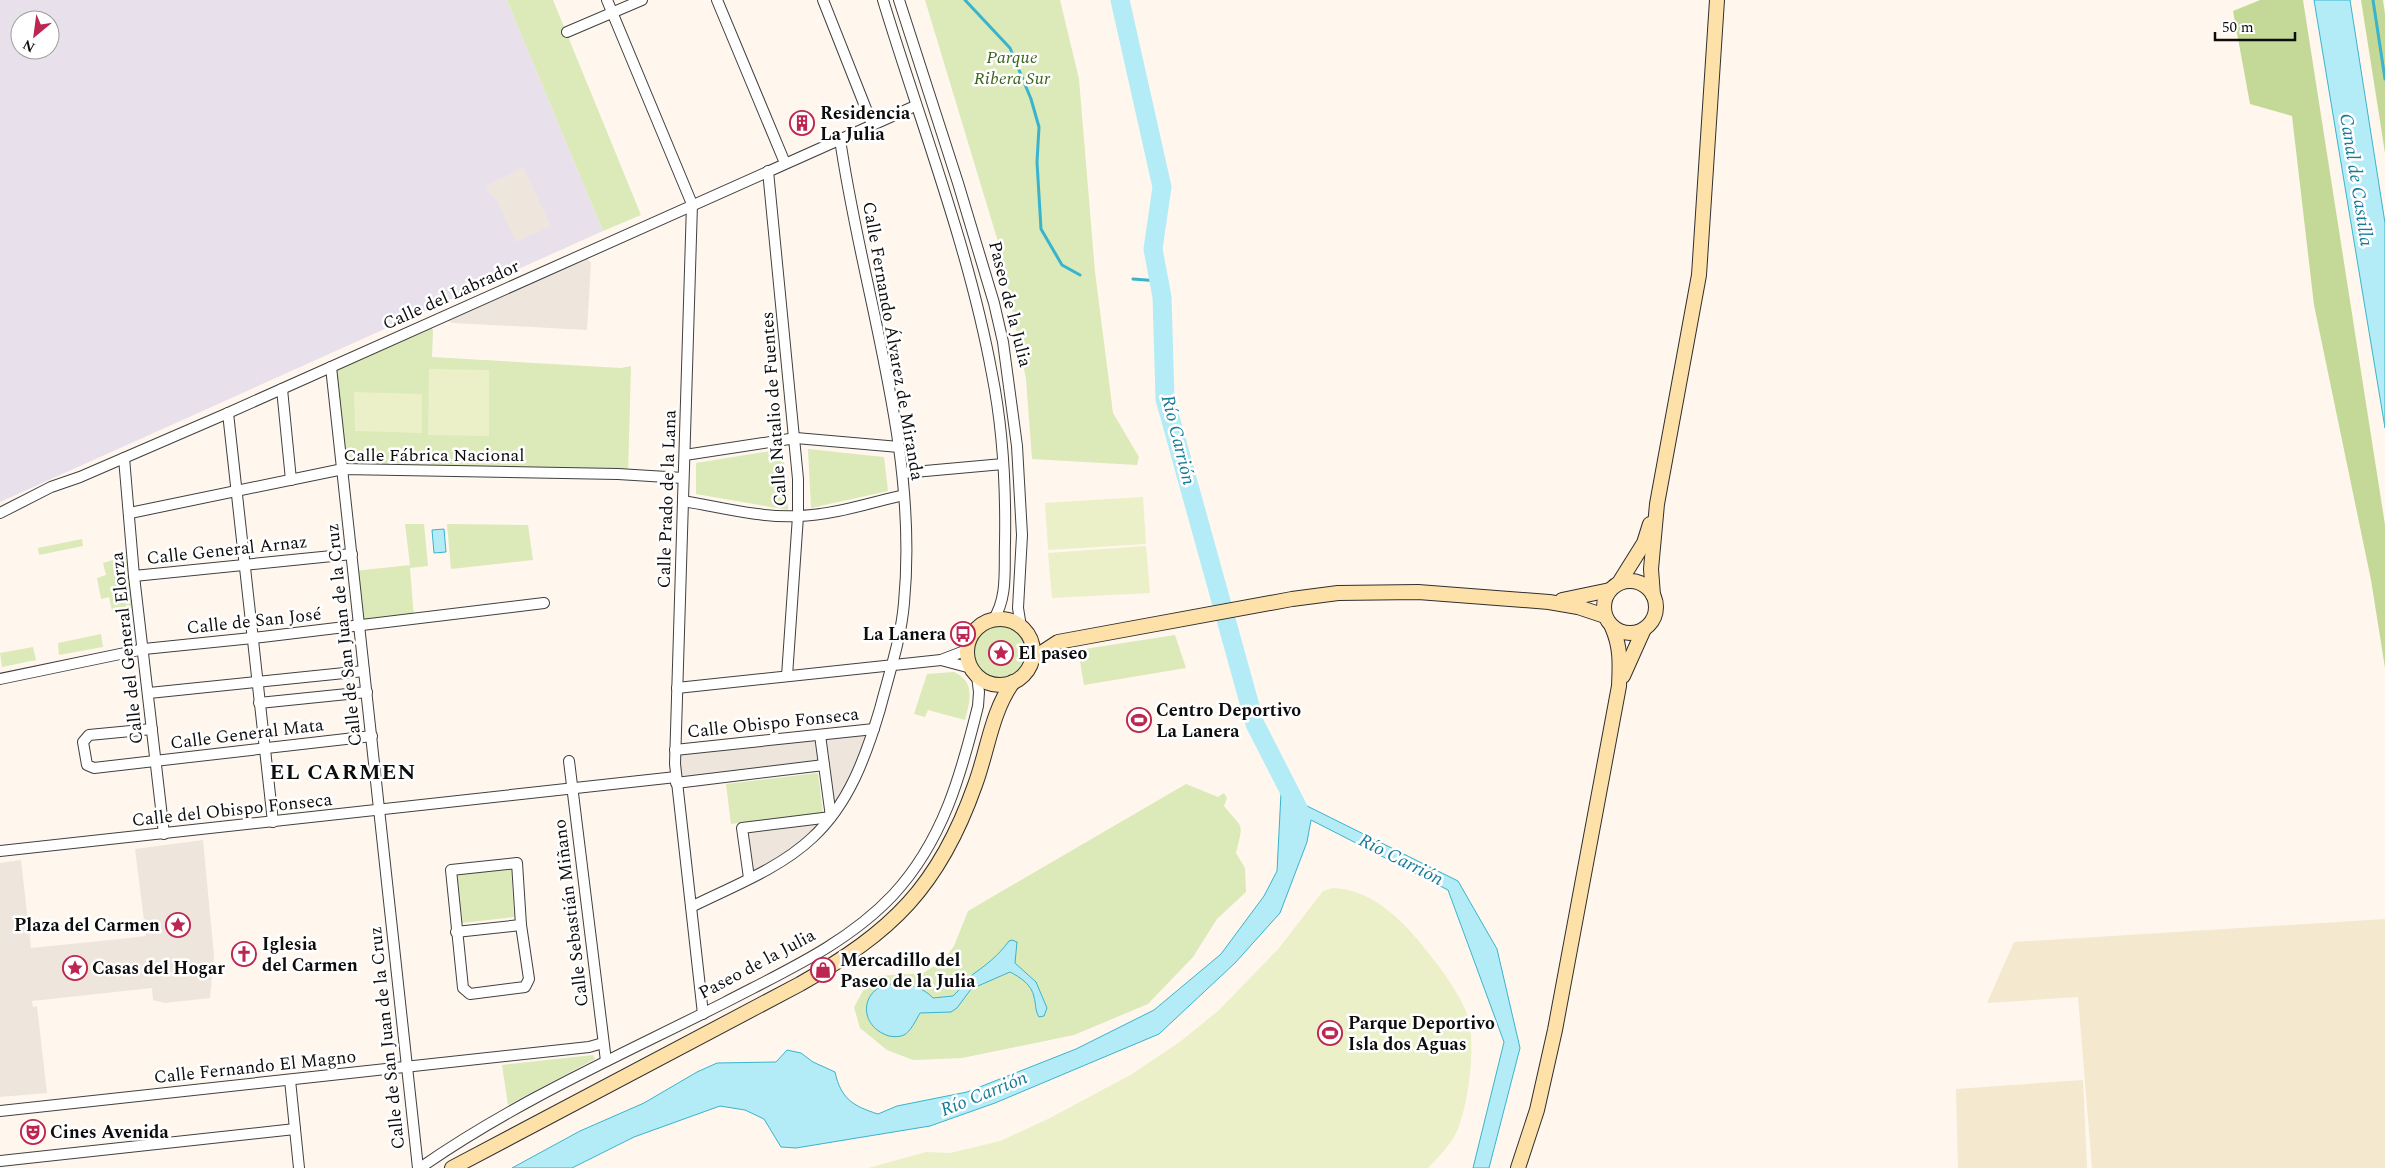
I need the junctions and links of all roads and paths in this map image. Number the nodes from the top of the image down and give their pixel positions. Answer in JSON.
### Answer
{"nodes":[{"id":1,"x":607,"y":0,"type":"edge"},
{"id":2,"x":642,"y":0,"type":"edge"},
{"id":3,"x":717,"y":0,"type":"edge"},
{"id":4,"x":823,"y":0,"type":"edge"},
{"id":5,"x":882,"y":0,"type":"edge"},
{"id":6,"x":899,"y":0,"type":"edge"},
{"id":7,"x":1717,"y":0,"type":"edge"},
{"id":8,"x":613,"y":12,"type":"junction"},
{"id":9,"x":567,"y":32,"type":"dead end"},
{"id":10,"x":915,"y":106,"type":"junction"},
{"id":11,"x":872,"y":124,"type":"junction"},
{"id":12,"x":840,"y":139,"type":"junction"},
{"id":13,"x":785,"y":163,"type":"junction"},
{"id":14,"x":768,"y":171,"type":"junction"},
{"id":15,"x":692,"y":204,"type":"junction"},
{"id":16,"x":331,"y":367,"type":"junction"},
{"id":17,"x":282,"y":389,"type":"junction"},
{"id":18,"x":228,"y":413,"type":"junction"},
{"id":19,"x":796,"y":438,"type":"junction"},
{"id":20,"x":899,"y":447,"type":"junction"},
{"id":21,"x":685,"y":455,"type":"junction"},
{"id":22,"x":124,"y":458,"type":"junction"},
{"id":23,"x":1003,"y":464,"type":"junction"},
{"id":24,"x":343,"y":469,"type":"junction"},
{"id":25,"x":903,"y":473,"type":"junction"},
{"id":26,"x":683,"y":478,"type":"junction"},
{"id":27,"x":291,"y":480,"type":"junction"},
{"id":28,"x":236,"y":492,"type":"junction"},
{"id":29,"x":904,"y":495,"type":"junction"},
{"id":30,"x":682,"y":501,"type":"junction"},
{"id":31,"x":1657,"y":504,"type":"junction"},
{"id":32,"x":0,"y":513,"type":"edge"},
{"id":33,"x":130,"y":514,"type":"junction"},
{"id":34,"x":798,"y":516,"type":"junction"},
{"id":35,"x":352,"y":554,"type":"junction"},
{"id":36,"x":244,"y":565,"type":"junction"},
{"id":37,"x":134,"y":576,"type":"junction"},
{"id":38,"x":1615,"y":586,"type":"junction"},
{"id":39,"x":1653,"y":595,"type":"junction"},
{"id":40,"x":1548,"y":602,"type":"junction"},
{"id":41,"x":544,"y":603,"type":"dead end"},
{"id":42,"x":993,"y":620,"type":"junction"},
{"id":43,"x":1609,"y":622,"type":"junction"},
{"id":44,"x":360,"y":625,"type":"junction"},
{"id":45,"x":1021,"y":627,"type":"junction"},
{"id":46,"x":1644,"y":629,"type":"junction"},
{"id":47,"x":251,"y":639,"type":"junction"},
{"id":48,"x":1030,"y":639,"type":"junction"},
{"id":49,"x":1058,"y":642,"type":"junction"},
{"id":50,"x":144,"y":649,"type":"junction"},
{"id":51,"x":967,"y":650,"type":"junction"},
{"id":52,"x":1032,"y":659,"type":"junction"},
{"id":53,"x":941,"y":660,"type":"junction"},
{"id":54,"x":892,"y":665,"type":"junction"},
{"id":55,"x":364,"y":670,"type":"junction"},
{"id":56,"x":974,"y":672,"type":"junction"},
{"id":57,"x":786,"y":676,"type":"junction"},
{"id":58,"x":0,"y":679,"type":"edge"},
{"id":59,"x":256,"y":682,"type":"junction"},
{"id":60,"x":1013,"y":682,"type":"junction"},
{"id":61,"x":992,"y":684,"type":"junction"},
{"id":62,"x":1618,"y":686,"type":"junction"},
{"id":63,"x":677,"y":688,"type":"junction"},
{"id":64,"x":367,"y":692,"type":"junction"},
{"id":65,"x":148,"y":693,"type":"junction"},
{"id":66,"x":259,"y":703,"type":"junction"},
{"id":67,"x":997,"y":709,"type":"junction"},
{"id":68,"x":152,"y":729,"type":"junction"},
{"id":69,"x":874,"y":729,"type":"junction"},
{"id":70,"x":820,"y":735,"type":"junction"},
{"id":71,"x":372,"y":736,"type":"junction"},
{"id":72,"x":264,"y":748,"type":"junction"},
{"id":73,"x":675,"y":750,"type":"junction"},
{"id":74,"x":156,"y":761,"type":"junction"},
{"id":75,"x":570,"y":761,"type":"dead end"},
{"id":76,"x":824,"y":765,"type":"junction"},
{"id":77,"x":676,"y":780,"type":"junction"},
{"id":78,"x":573,"y":788,"type":"junction"},
{"id":79,"x":380,"y":810,"type":"junction"},
{"id":80,"x":831,"y":817,"type":"junction"},
{"id":81,"x":273,"y":822,"type":"junction"},
{"id":82,"x":164,"y":834,"type":"junction"},
{"id":83,"x":0,"y":851,"type":"edge"},
{"id":84,"x":749,"y":878,"type":"junction"},
{"id":85,"x":691,"y":907,"type":"junction"},
{"id":86,"x":521,"y":925,"type":"junction"},
{"id":87,"x":456,"y":932,"type":"junction"},
{"id":88,"x":703,"y":1014,"type":"junction"},
{"id":89,"x":603,"y":1043,"type":"junction"},
{"id":90,"x":606,"y":1061,"type":"junction"},
{"id":91,"x":406,"y":1068,"type":"junction"},
{"id":92,"x":290,"y":1080,"type":"junction"},
{"id":93,"x":0,"y":1111,"type":"edge"},
{"id":94,"x":295,"y":1130,"type":"junction"},
{"id":95,"x":0,"y":1161,"type":"edge"},
{"id":96,"x":299,"y":1168,"type":"edge"},
{"id":97,"x":419,"y":1168,"type":"edge"},
{"id":98,"x":452,"y":1168,"type":"edge"},
{"id":99,"x":1518,"y":1168,"type":"edge"}],
"edges":[{"from":1,"to":8,"type":"street","name":"Calle Prado de la Lana"},
{"from":2,"to":8,"type":"street"},
{"from":3,"to":13,"type":"street"},
{"from":4,"to":11,"type":"street"},
{"from":5,"to":10,"type":"street","name":"Paseo de la Julia"},
{"from":6,"to":45,"type":"street","name":"Paseo de la Julia"},
{"from":7,"to":31,"type":"street"},
{"from":8,"to":9,"type":"street"},
{"from":8,"to":15,"type":"street","name":"Calle Prado de la Lana"},
{"from":10,"to":11,"type":"street","name":"Calle del Labrador"},
{"from":10,"to":23,"type":"street","name":"Paseo de la Julia"},
{"from":11,"to":12,"type":"street","name":"Calle del Labrador"},
{"from":12,"to":13,"type":"street","name":"Calle del Labrador"},
{"from":12,"to":20,"type":"street","name":"Calle Fernando Álvarez de Miranda"},
{"from":13,"to":14,"type":"street","name":"Calle del Labrador"},
{"from":14,"to":15,"type":"street","name":"Calle del Labrador"},
{"from":14,"to":19,"type":"street","name":"Calle Natalio de Fuentes"},
{"from":15,"to":16,"type":"street","name":"Calle del Labrador"},
{"from":15,"to":21,"type":"street","name":"Calle Prado de la Lana"},
{"from":16,"to":17,"type":"street","name":"Calle del Labrador"},
{"from":16,"to":24,"type":"street","name":"Calle de San Juan de la Cruz"},
{"from":17,"to":18,"type":"street","name":"Calle del Labrador"},
{"from":17,"to":27,"type":"street"},
{"from":18,"to":22,"type":"street","name":"Calle del Labrador"},
{"from":18,"to":28,"type":"street"},
{"from":19,"to":20,"type":"street"},
{"from":19,"to":21,"type":"street"},
{"from":19,"to":34,"type":"street","name":"Calle Natalio de Fuentes"},
{"from":20,"to":25,"type":"street","name":"Calle Fernando Álvarez de Miranda"},
{"from":21,"to":26,"type":"street","name":"Calle Prado de la Lana"},
{"from":22,"to":32,"type":"street","name":"Calle del Labrador"},
{"from":22,"to":33,"type":"street","name":"Calle del General Elorza"},
{"from":23,"to":25,"type":"street"},
{"from":23,"to":42,"type":"street","name":"Paseo de la Julia"},
{"from":24,"to":26,"type":"street","name":"Calle Fábrica Nacional"},
{"from":24,"to":27,"type":"street","name":"Calle Fábrica Nacional"},
{"from":24,"to":35,"type":"street","name":"Calle de San Juan de la Cruz"},
{"from":25,"to":29,"type":"street","name":"Calle Fernando Álvarez de Miranda"},
{"from":26,"to":30,"type":"street","name":"Calle Prado de la Lana"},
{"from":27,"to":28,"type":"street","name":"Calle Fábrica Nacional"},
{"from":28,"to":33,"type":"street","name":"Calle Fábrica Nacional"},
{"from":28,"to":36,"type":"street"},
{"from":29,"to":34,"type":"street"},
{"from":29,"to":54,"type":"street","name":"Calle Fernando Álvarez de Miranda"},
{"from":30,"to":34,"type":"street"},
{"from":30,"to":63,"type":"street","name":"Calle Prado de la Lana"},
{"from":31,"to":38,"type":"street"},
{"from":31,"to":39,"type":"street"},
{"from":33,"to":37,"type":"street","name":"Calle del General Elorza"},
{"from":34,"to":57,"type":"street","name":"Calle Natalio de Fuentes"},
{"from":35,"to":36,"type":"street","name":"Calle General Arnaz"},
{"from":35,"to":44,"type":"street","name":"Calle de San Juan de la Cruz"},
{"from":36,"to":37,"type":"street","name":"Calle General Arnaz"},
{"from":36,"to":47,"type":"street"},
{"from":37,"to":50,"type":"street","name":"Calle del General Elorza"},
{"from":38,"to":39,"type":"street"},
{"from":38,"to":40,"type":"street"},
{"from":38,"to":43,"type":"street"},
{"from":39,"to":46,"type":"street"},
{"from":40,"to":43,"type":"street"},
{"from":40,"to":49,"type":"street"},
{"from":41,"to":44,"type":"street","name":"Calle de San José"},
{"from":42,"to":45,"type":"street"},
{"from":42,"to":51,"type":"street"},
{"from":43,"to":46,"type":"street"},
{"from":43,"to":62,"type":"street"},
{"from":44,"to":47,"type":"street","name":"Calle de San José"},
{"from":44,"to":55,"type":"street","name":"Calle de San Juan de la Cruz"},
{"from":45,"to":48,"type":"street"},
{"from":46,"to":62,"type":"street"},
{"from":47,"to":50,"type":"street","name":"Calle de San José"},
{"from":47,"to":59,"type":"street"},
{"from":48,"to":49,"type":"street"},
{"from":48,"to":52,"type":"street"},
{"from":49,"to":52,"type":"street"},
{"from":50,"to":58,"type":"street","name":"Calle de San José"},
{"from":50,"to":65,"type":"street","name":"Calle del General Elorza"},
{"from":51,"to":53,"type":"street"},
{"from":51,"to":56,"type":"street"},
{"from":52,"to":60,"type":"street"},
{"from":53,"to":54,"type":"street"},
{"from":53,"to":56,"type":"street"},
{"from":54,"to":57,"type":"street"},
{"from":54,"to":69,"type":"street","name":"Calle Fernando Álvarez de Miranda"},
{"from":55,"to":59,"type":"street"},
{"from":55,"to":64,"type":"street","name":"Calle de San Juan de la Cruz"},
{"from":56,"to":61,"type":"street"},
{"from":56,"to":88,"type":"street","name":"Paseo de la Julia"},
{"from":57,"to":63,"type":"street"},
{"from":59,"to":65,"type":"street"},
{"from":59,"to":66,"type":"street"},
{"from":60,"to":61,"type":"street"},
{"from":60,"to":67,"type":"street","name":"Paseo de la Julia"},
{"from":61,"to":67,"type":"street","name":"Paseo de la Julia"},
{"from":62,"to":99,"type":"street"},
{"from":63,"to":73,"type":"street","name":"Calle Prado de la Lana"},
{"from":64,"to":66,"type":"street"},
{"from":64,"to":71,"type":"street","name":"Calle de San Juan de la Cruz"},
{"from":65,"to":68,"type":"street","name":"Calle del General Elorza"},
{"from":66,"to":72,"type":"street"},
{"from":67,"to":98,"type":"street","name":"Paseo de la Julia"},
{"from":68,"to":74,"type":"street","name":"Calle del General Elorza"},
{"from":68,"to":74,"type":"street","name":"Calle General Mata"},
{"from":69,"to":70,"type":"street","name":"Calle Obispo Fonseca"},
{"from":69,"to":80,"type":"street","name":"Calle Fernando Álvarez de Miranda"},
{"from":70,"to":73,"type":"street","name":"Calle Obispo Fonseca"},
{"from":70,"to":76,"type":"street"},
{"from":71,"to":72,"type":"street","name":"Calle General Mata"},
{"from":71,"to":79,"type":"street","name":"Calle de San Juan de la Cruz"},
{"from":72,"to":74,"type":"street","name":"Calle General Mata"},
{"from":72,"to":81,"type":"street"},
{"from":73,"to":77,"type":"street","name":"Calle Prado de la Lana"},
{"from":74,"to":82,"type":"street","name":"Calle del General Elorza"},
{"from":75,"to":78,"type":"street","name":"Calle Sebastián Miñano"},
{"from":76,"to":77,"type":"street"},
{"from":76,"to":80,"type":"street"},
{"from":77,"to":78,"type":"street","name":"Calle del Obispo Fonseca"},
{"from":77,"to":85,"type":"street","name":"Calle Prado de la Lana"},
{"from":78,"to":79,"type":"street","name":"Calle del Obispo Fonseca"},
{"from":78,"to":89,"type":"street","name":"Calle Sebastián Miñano"},
{"from":79,"to":81,"type":"street","name":"Calle del Obispo Fonseca"},
{"from":79,"to":91,"type":"street","name":"Calle de San Juan de la Cruz"},
{"from":80,"to":84,"type":"street","name":"Calle Fernando Álvarez de Miranda"},
{"from":80,"to":84,"type":"street"},
{"from":81,"to":82,"type":"street","name":"Calle del Obispo Fonseca"},
{"from":82,"to":83,"type":"street","name":"Calle del Obispo Fonseca"},
{"from":84,"to":85,"type":"street","name":"Calle Fernando Álvarez de Miranda"},
{"from":85,"to":88,"type":"street","name":"Calle Prado de la Lana"},
{"from":86,"to":87,"type":"street"},
{"from":86,"to":87,"type":"street"},
{"from":86,"to":87,"type":"street"},
{"from":88,"to":90,"type":"street","name":"Paseo de la Julia"},
{"from":89,"to":90,"type":"street","name":"Calle Sebastián Miñano"},
{"from":89,"to":91,"type":"street","name":"Calle Fernando El Magno"},
{"from":90,"to":97,"type":"street","name":"Paseo de la Julia"},
{"from":91,"to":92,"type":"street","name":"Calle Fernando El Magno"},
{"from":91,"to":97,"type":"street","name":"Calle de San Juan de la Cruz"},
{"from":92,"to":93,"type":"street","name":"Calle Fernando El Magno"},
{"from":92,"to":94,"type":"street"},
{"from":94,"to":95,"type":"street"},
{"from":94,"to":96,"type":"street"}]}
